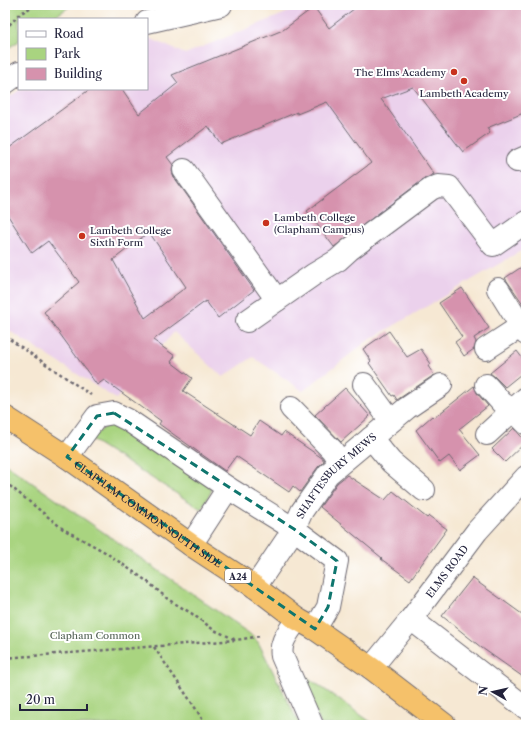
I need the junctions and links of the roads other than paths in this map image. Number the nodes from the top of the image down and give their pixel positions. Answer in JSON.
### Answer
{"nodes":[{"id":1,"x":221,"y":5,"type":"edge"},
{"id":2,"x":148,"y":22,"type":"edge"},
{"id":3,"x":18,"y":74,"type":"edge"},
{"id":4,"x":5,"y":83,"type":"edge"},
{"id":5,"x":184,"y":170,"type":"dead end"},
{"id":6,"x":526,"y":222,"type":"edge"},
{"id":7,"x":498,"y":289,"type":"dead end"},
{"id":8,"x":277,"y":300,"type":"junction"},
{"id":9,"x":247,"y":321,"type":"dead end"},
{"id":10,"x":524,"y":328,"type":"edge"},
{"id":11,"x":486,"y":349,"type":"dead end"},
{"id":12,"x":364,"y":384,"type":"dead end"},
{"id":13,"x":442,"y":385,"type":"dead end"},
{"id":14,"x":486,"y":385,"type":"dead end"},
{"id":15,"x":291,"y":408,"type":"dead end"},
{"id":16,"x":522,"y":410,"type":"edge"},
{"id":17,"x":5,"y":417,"type":"edge"},
{"id":18,"x":391,"y":421,"type":"junction"},
{"id":19,"x":487,"y":434,"type":"dead end"},
{"id":20,"x":371,"y":438,"type":"junction"},
{"id":21,"x":67,"y":457,"type":"junction"},
{"id":22,"x":340,"y":463,"type":"junction"},
{"id":23,"x":526,"y":478,"type":"edge"},
{"id":24,"x":228,"y":488,"type":"junction"},
{"id":25,"x":424,"y":490,"type":"dead end"},
{"id":26,"x":294,"y":529,"type":"junction"},
{"id":27,"x":191,"y":545,"type":"junction"},
{"id":28,"x":255,"y":588,"type":"junction"},
{"id":29,"x":411,"y":619,"type":"junction"},
{"id":30,"x":306,"y":624,"type":"junction"},
{"id":31,"x":371,"y":668,"type":"junction"},
{"id":32,"x":526,"y":708,"type":"edge"},
{"id":33,"x":312,"y":725,"type":"edge"},
{"id":34,"x":445,"y":725,"type":"edge"}],
"edges":[{"from":1,"to":2,"type":"street"},
{"from":3,"to":4,"type":"street"},
{"from":5,"to":8,"type":"street"},
{"from":6,"to":8,"type":"street"},
{"from":7,"to":10,"type":"street"},
{"from":8,"to":9,"type":"street"},
{"from":10,"to":11,"type":"street"},
{"from":12,"to":18,"type":"street"},
{"from":13,"to":18,"type":"street","name":"SHAFTESBURY MEWS"},
{"from":14,"to":16,"type":"street"},
{"from":15,"to":22,"type":"street"},
{"from":16,"to":19,"type":"street"},
{"from":17,"to":21,"type":"highway","name":"CLAPHAM COMMON SOUTH SIDE","number":"A24"},
{"from":18,"to":20,"type":"street","name":"SHAFTESBURY MEWS"},
{"from":20,"to":22,"type":"street","name":"SHAFTESBURY MEWS"},
{"from":20,"to":25,"type":"street"},
{"from":21,"to":24,"type":"street"},
{"from":21,"to":27,"type":"highway","name":"CLAPHAM COMMON SOUTH SIDE","number":"A24"},
{"from":22,"to":26,"type":"street","name":"SHAFTESBURY MEWS"},
{"from":23,"to":29,"type":"street","name":"ELMS ROAD"},
{"from":24,"to":26,"type":"street"},
{"from":24,"to":27,"type":"street"},
{"from":26,"to":28,"type":"street","name":"SHAFTESBURY MEWS"},
{"from":26,"to":30,"type":"street"},
{"from":27,"to":28,"type":"highway","name":"CLAPHAM COMMON SOUTH SIDE","number":"A24"},
{"from":28,"to":30,"type":"highway","name":"CLAPHAM COMMON SOUTH SIDE","number":"A24"},
{"from":29,"to":31,"type":"street","name":"ELMS ROAD"},
{"from":29,"to":32,"type":"street"},
{"from":30,"to":31,"type":"highway","name":"CLAPHAM COMMON SOUTH SIDE","number":"A24"},
{"from":30,"to":33,"type":"street"},
{"from":31,"to":34,"type":"highway","name":"CLAPHAM COMMON SOUTH SIDE","number":"A24"}]}
